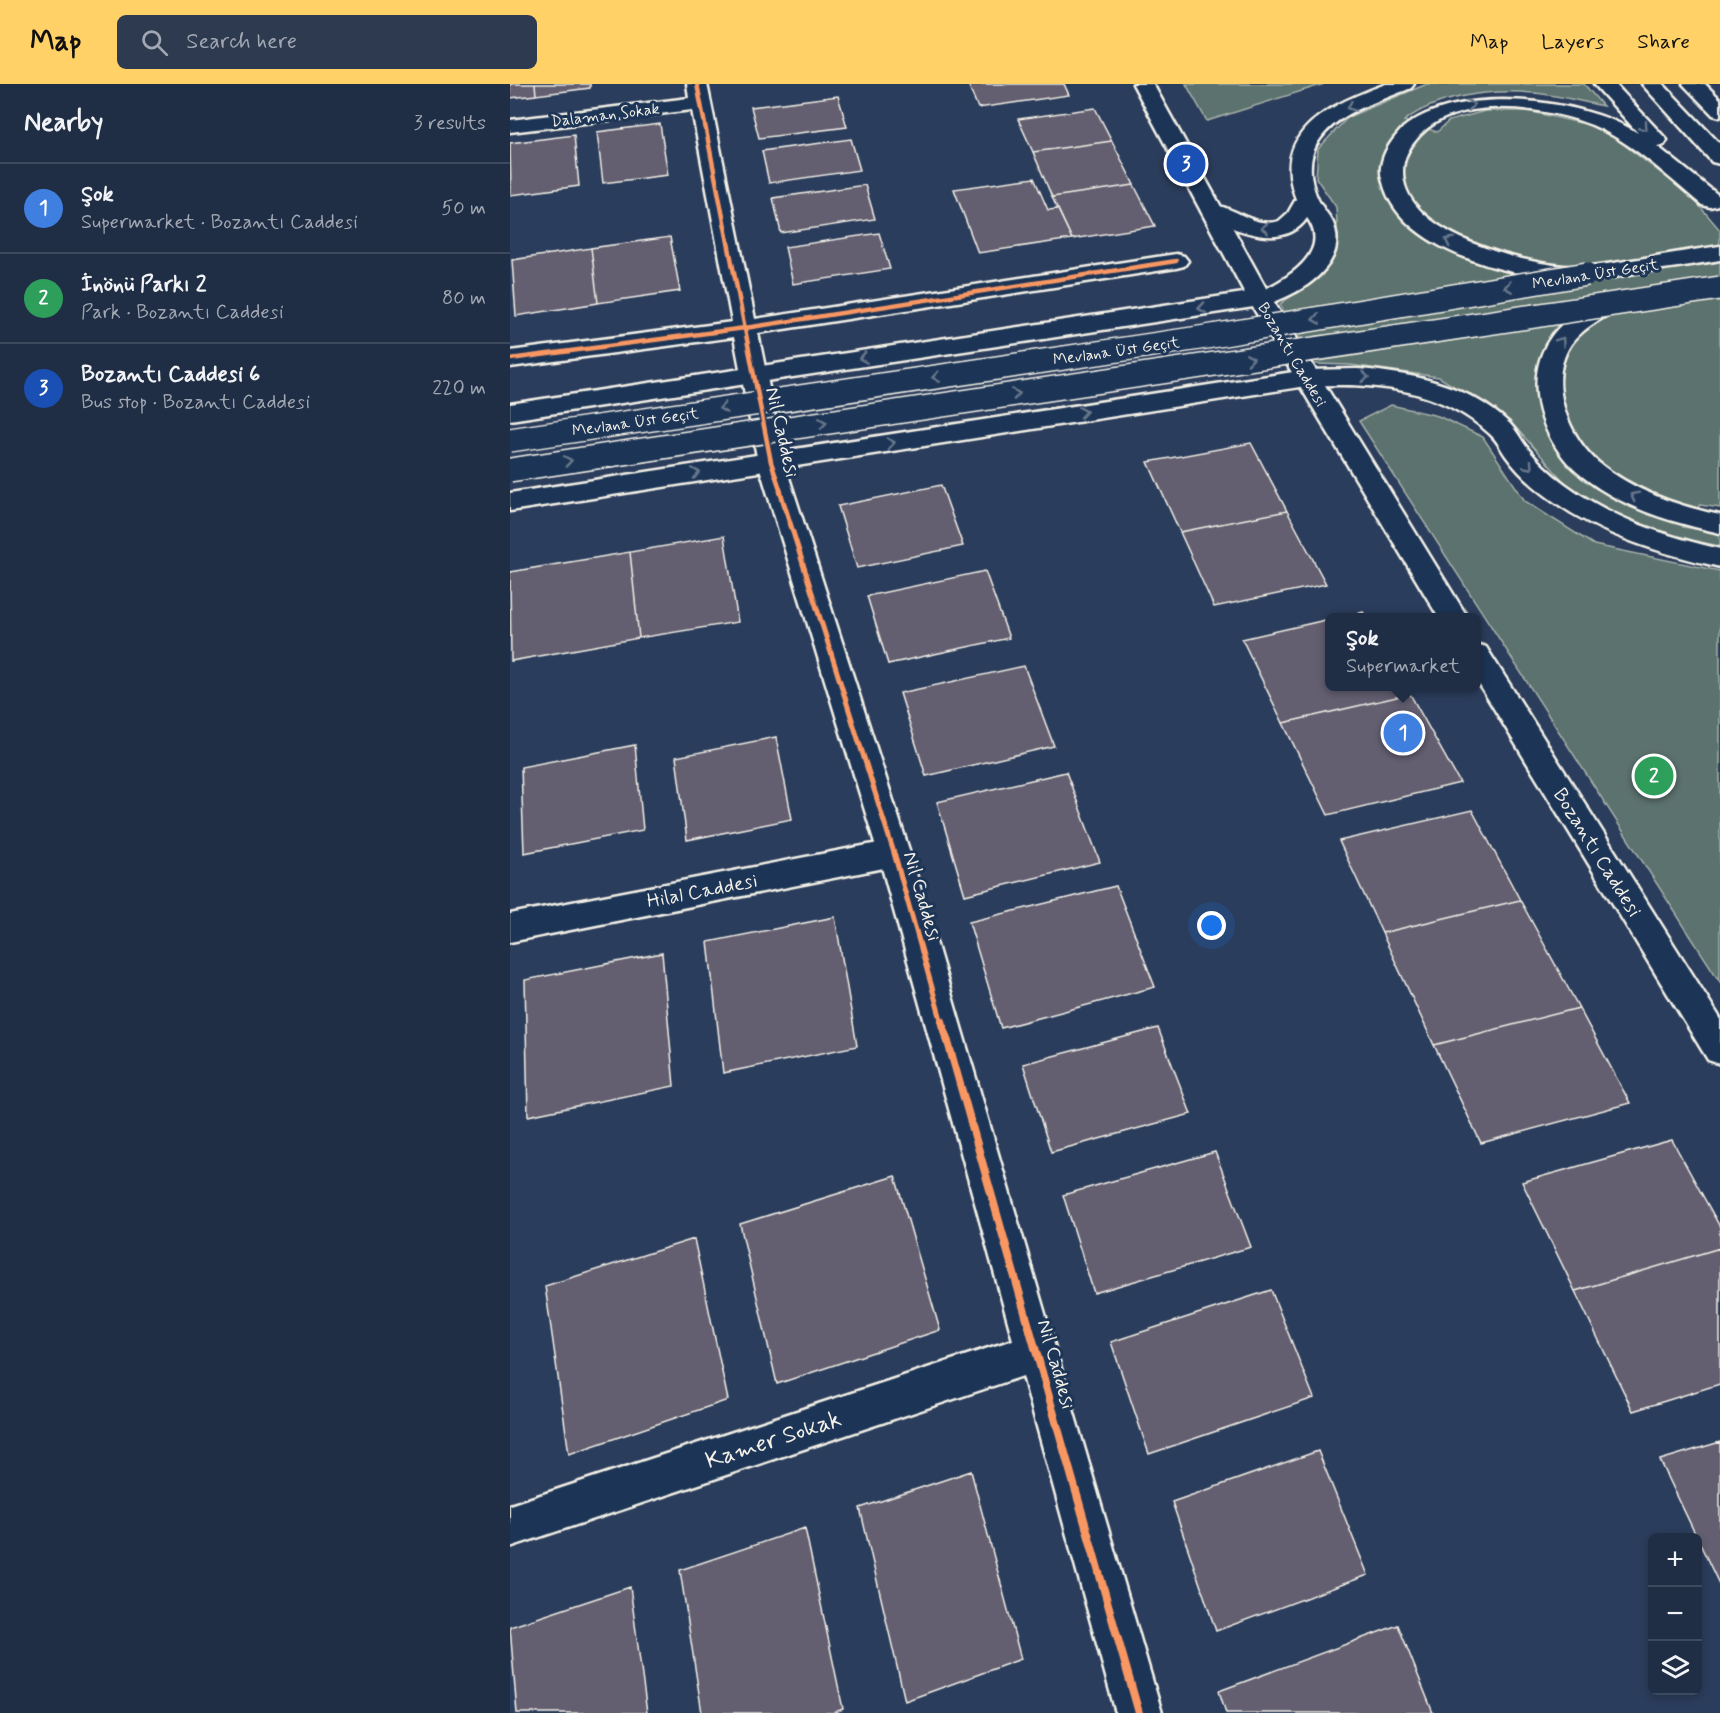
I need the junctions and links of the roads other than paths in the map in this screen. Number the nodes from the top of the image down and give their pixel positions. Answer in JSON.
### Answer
{"nodes":[{"id":1,"x":1143,"y":84,"type":"edge"},
{"id":2,"x":1404,"y":84,"type":"edge"},
{"id":3,"x":1604,"y":84,"type":"edge"},
{"id":4,"x":1652,"y":84,"type":"edge"},
{"id":5,"x":1693,"y":84,"type":"edge"},
{"id":6,"x":699,"y":94,"type":"edge"},
{"id":7,"x":1720,"y":111,"type":"edge"},
{"id":8,"x":510,"y":126,"type":"edge"},
{"id":9,"x":1720,"y":157,"type":"edge"},
{"id":10,"x":1307,"y":198,"type":"junction"},
{"id":11,"x":1715,"y":205,"type":"edge"},
{"id":12,"x":1212,"y":211,"type":"junction"},
{"id":13,"x":1720,"y":253,"type":"edge"},
{"id":14,"x":1176,"y":261,"type":"dead end"},
{"id":15,"x":1587,"y":274,"type":"junction"},
{"id":16,"x":1720,"y":288,"type":"edge"},
{"id":17,"x":1260,"y":299,"type":"junction"},
{"id":18,"x":1606,"y":306,"type":"junction"},
{"id":19,"x":1114,"y":321,"type":"junction"},
{"id":20,"x":745,"y":328,"type":"junction"},
{"id":21,"x":510,"y":359,"type":"edge"},
{"id":22,"x":754,"y":375,"type":"junction"},
{"id":23,"x":1306,"y":378,"type":"junction"},
{"id":24,"x":583,"y":401,"type":"junction"},
{"id":25,"x":1146,"y":402,"type":"junction"},
{"id":26,"x":510,"y":412,"type":"edge"},
{"id":27,"x":510,"y":440,"type":"edge"},
{"id":28,"x":771,"y":462,"type":"junction"},
{"id":29,"x":510,"y":470,"type":"edge"},
{"id":30,"x":597,"y":488,"type":"junction"},
{"id":31,"x":510,"y":502,"type":"edge"},
{"id":32,"x":1720,"y":524,"type":"edge"},
{"id":33,"x":1720,"y":558,"type":"edge"},
{"id":34,"x":1451,"y":613,"type":"edge"},
{"id":35,"x":1481,"y":662,"type":"edge"},
{"id":36,"x":894,"y":853,"type":"junction"},
{"id":37,"x":510,"y":928,"type":"edge"},
{"id":38,"x":1720,"y":1049,"type":"edge"},
{"id":39,"x":1036,"y":1352,"type":"junction"},
{"id":40,"x":510,"y":1526,"type":"edge"},
{"id":41,"x":1139,"y":1713,"type":"edge"}],
"edges":[{"from":1,"to":12,"type":"main road","name":"Bozantı Caddesi"},
{"from":2,"to":10,"type":"main road","one_way":true},
{"from":3,"to":11,"type":"main road","one_way":true},
{"from":4,"to":9,"type":"main road"},
{"from":5,"to":7,"type":"main road"},
{"from":6,"to":8,"type":"main road","name":"Dalaman Sokak"},
{"from":6,"to":20,"type":"main road","name":"Nil Caddesi"},
{"from":10,"to":12,"type":"main road","one_way":true},
{"from":10,"to":17,"type":"main road"},
{"from":15,"to":11,"type":"main road","one_way":true,"bridge":true},
{"from":12,"to":17,"type":"main road","name":"Bozantı Caddesi"},
{"from":13,"to":15,"type":"main road","name":"Mevlana Üst Geçit"},
{"from":14,"to":20,"type":"main road"},
{"from":15,"to":27,"type":"main road","name":"Mevlana Üst Geçit","one_way":true,"bridge":true},
{"from":16,"to":18,"type":"main road","name":"Mevlana Üst Geçit","bridge":true},
{"from":17,"to":19,"type":"main road","one_way":true},
{"from":17,"to":23,"type":"main road","name":"Bozantı Caddesi"},
{"from":29,"to":18,"type":"main road","name":"Mevlana Üst Geçit","one_way":true,"bridge":true},
{"from":32,"to":18,"type":"main road","one_way":true},
{"from":19,"to":22,"type":"main road","one_way":true},
{"from":19,"to":25,"type":"main road"},
{"from":20,"to":21,"type":"main road"},
{"from":20,"to":22,"type":"main road","name":"Nil Caddesi"},
{"from":22,"to":24,"type":"main road"},
{"from":22,"to":28,"type":"main road","name":"Nil Caddesi"},
{"from":23,"to":25,"type":"main road"},
{"from":23,"to":33,"type":"main road","one_way":true},
{"from":23,"to":34,"type":"main road","name":"Bozantı Caddesi"},
{"from":24,"to":26,"type":"main road"},
{"from":24,"to":30,"type":"main road"},
{"from":28,"to":25,"type":"main road","one_way":true},
{"from":30,"to":28,"type":"main road","one_way":true},
{"from":28,"to":36,"type":"main road","name":"Nil Caddesi"},
{"from":30,"to":31,"type":"main road"},
{"from":35,"to":38,"type":"main road","name":"Bozantı Caddesi"},
{"from":36,"to":37,"type":"main road","name":"Hilal Caddesi"},
{"from":36,"to":39,"type":"main road","name":"Nil Caddesi"},
{"from":39,"to":40,"type":"main road","name":"Kamer Sokak"},
{"from":39,"to":41,"type":"main road","name":"Nil Caddesi"}]}
